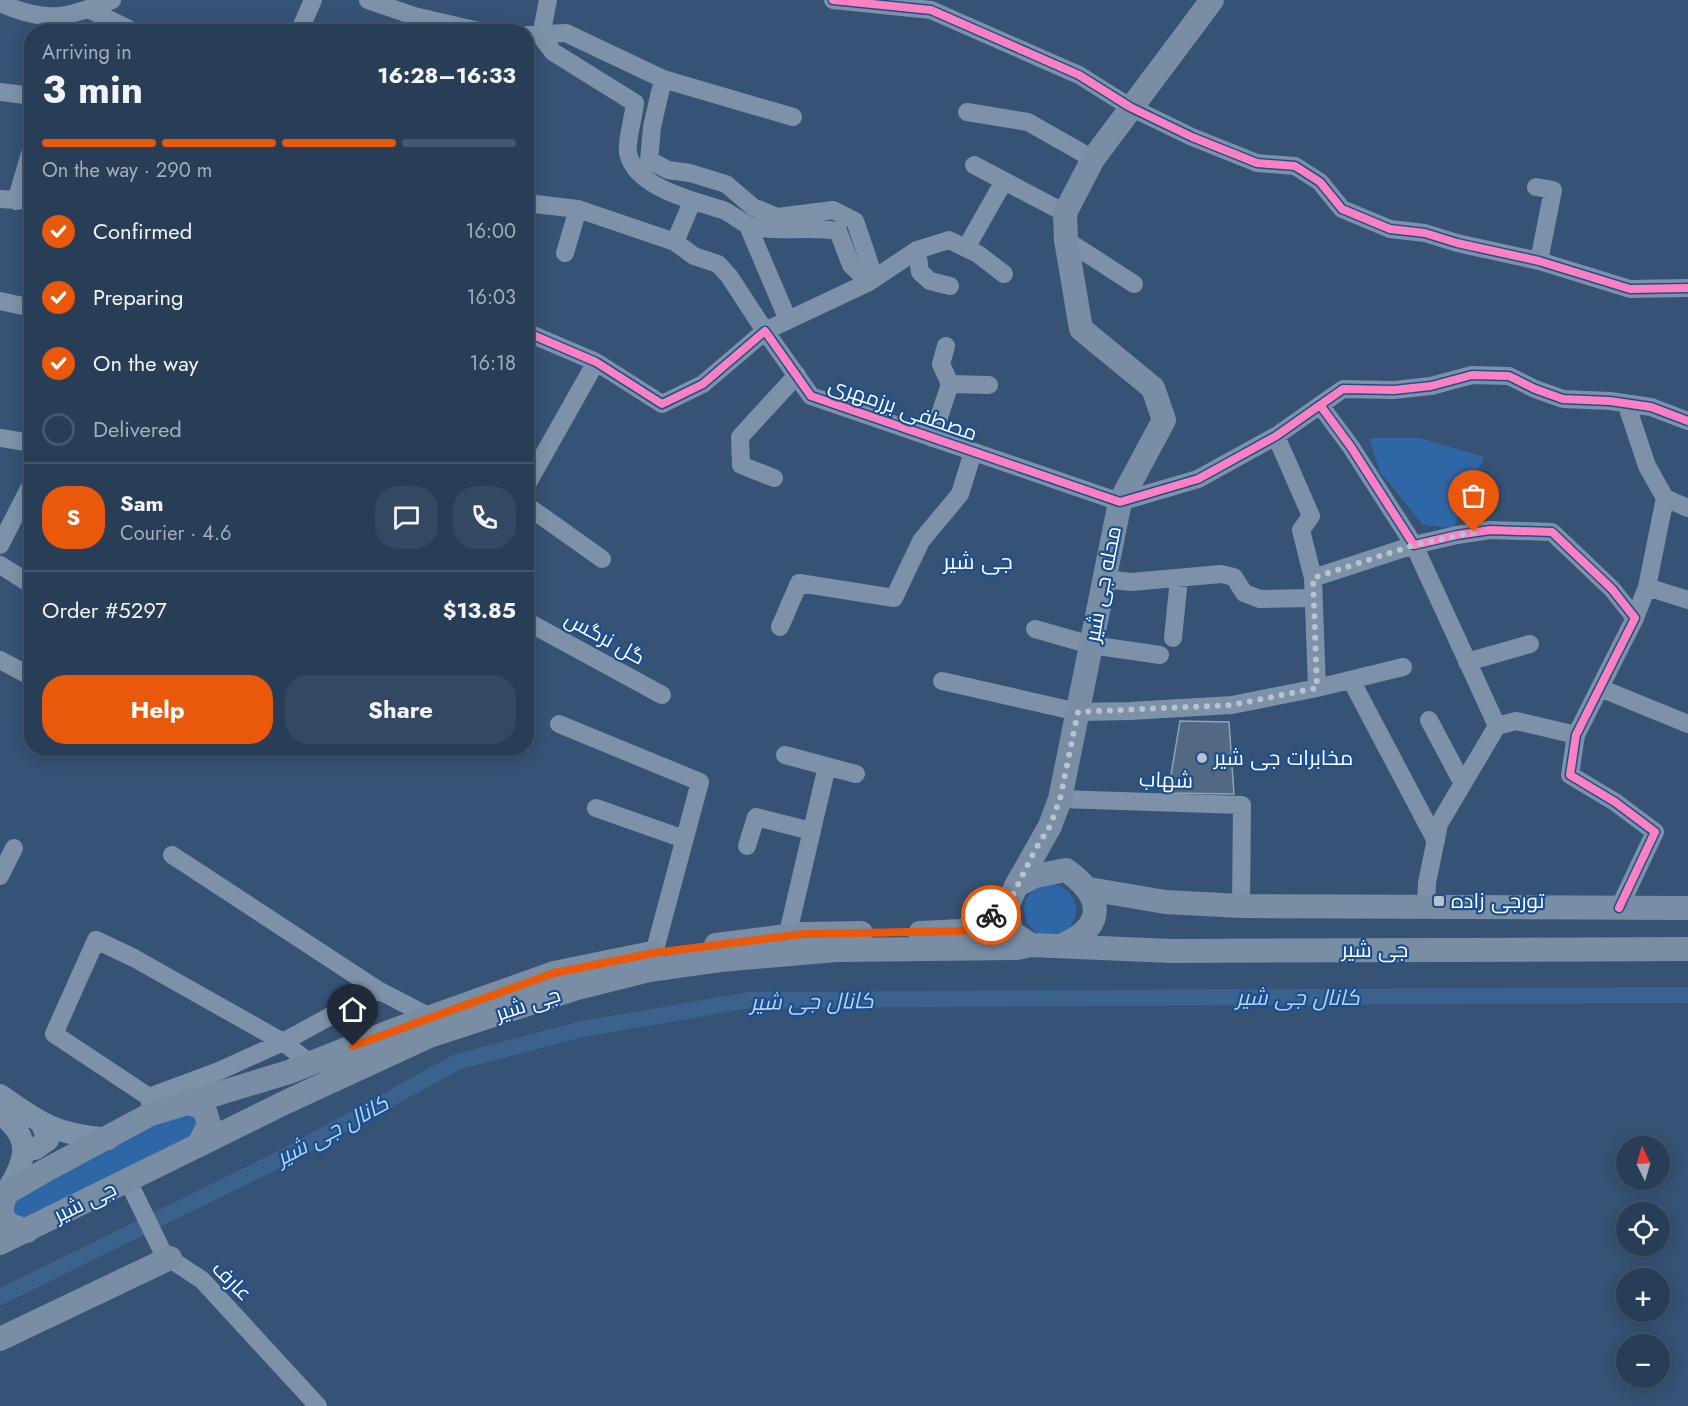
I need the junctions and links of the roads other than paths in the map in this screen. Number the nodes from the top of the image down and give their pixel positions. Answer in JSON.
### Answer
{"nodes":[{"id":1,"x":112,"y":0,"type":"edge"},
{"id":2,"x":313,"y":0,"type":"edge"},
{"id":3,"x":368,"y":0,"type":"edge"},
{"id":4,"x":548,"y":0,"type":"edge"},
{"id":5,"x":833,"y":0,"type":"edge"},
{"id":6,"x":1212,"y":0,"type":"edge"},
{"id":7,"x":0,"y":3,"type":"edge"},
{"id":8,"x":88,"y":5,"type":"edge"},
{"id":9,"x":121,"y":24,"type":"edge"},
{"id":10,"x":302,"y":24,"type":"edge"},
{"id":11,"x":447,"y":24,"type":"edge"},
{"id":12,"x":534,"y":34,"type":"edge"},
{"id":13,"x":534,"y":36,"type":"edge"},
{"id":14,"x":534,"y":37,"type":"edge"},
{"id":15,"x":663,"y":79,"type":"junction"},
{"id":16,"x":0,"y":92,"type":"edge"},
{"id":17,"x":24,"y":95,"type":"edge"},
{"id":18,"x":1130,"y":107,"type":"junction"},
{"id":19,"x":967,"y":112,"type":"dead end"},
{"id":20,"x":793,"y":117,"type":"dead end"},
{"id":21,"x":1093,"y":159,"type":"junction"},
{"id":22,"x":974,"y":165,"type":"dead end"},
{"id":23,"x":24,"y":174,"type":"edge"},
{"id":24,"x":1004,"y":181,"type":"junction"},
{"id":25,"x":1536,"y":187,"type":"dead end"},
{"id":26,"x":16,"y":200,"type":"edge"},
{"id":27,"x":692,"y":202,"type":"junction"},
{"id":28,"x":534,"y":204,"type":"edge"},
{"id":29,"x":578,"y":209,"type":"junction"},
{"id":30,"x":1065,"y":213,"type":"junction"},
{"id":31,"x":748,"y":226,"type":"junction"},
{"id":32,"x":1066,"y":240,"type":"junction"},
{"id":33,"x":675,"y":242,"type":"junction"},
{"id":34,"x":966,"y":248,"type":"junction"},
{"id":35,"x":917,"y":250,"type":"junction"},
{"id":36,"x":565,"y":253,"type":"dead end"},
{"id":37,"x":1539,"y":261,"type":"junction"},
{"id":38,"x":1004,"y":274,"type":"dead end"},
{"id":39,"x":869,"y":282,"type":"junction"},
{"id":40,"x":1134,"y":284,"type":"dead end"},
{"id":41,"x":951,"y":286,"type":"dead end"},
{"id":42,"x":1688,"y":288,"type":"edge"},
{"id":43,"x":0,"y":301,"type":"edge"},
{"id":44,"x":24,"y":306,"type":"edge"},
{"id":45,"x":788,"y":320,"type":"junction"},
{"id":46,"x":765,"y":331,"type":"junction"},
{"id":47,"x":534,"y":340,"type":"edge"},
{"id":48,"x":946,"y":346,"type":"dead end"},
{"id":49,"x":596,"y":362,"type":"junction"},
{"id":50,"x":797,"y":375,"type":"junction"},
{"id":51,"x":950,"y":384,"type":"junction"},
{"id":52,"x":989,"y":385,"type":"dead end"},
{"id":53,"x":1626,"y":403,"type":"junction"},
{"id":54,"x":1320,"y":405,"type":"junction"},
{"id":55,"x":1688,"y":421,"type":"edge"},
{"id":56,"x":1276,"y":436,"type":"junction"},
{"id":57,"x":0,"y":438,"type":"edge"},
{"id":58,"x":932,"y":438,"type":"junction"},
{"id":59,"x":24,"y":442,"type":"edge"},
{"id":60,"x":973,"y":452,"type":"junction"},
{"id":61,"x":534,"y":472,"type":"edge"},
{"id":62,"x":774,"y":478,"type":"dead end"},
{"id":63,"x":24,"y":498,"type":"edge"},
{"id":64,"x":1665,"y":498,"type":"junction"},
{"id":65,"x":1120,"y":502,"type":"junction"},
{"id":66,"x":1688,"y":508,"type":"edge"},
{"id":67,"x":534,"y":510,"type":"edge"},
{"id":68,"x":0,"y":544,"type":"edge"},
{"id":69,"x":1414,"y":545,"type":"junction"},
{"id":70,"x":602,"y":559,"type":"dead end"},
{"id":71,"x":0,"y":564,"type":"edge"},
{"id":72,"x":1313,"y":578,"type":"junction"},
{"id":73,"x":1103,"y":579,"type":"junction"},
{"id":74,"x":1179,"y":579,"type":"junction"},
{"id":75,"x":24,"y":580,"type":"edge"},
{"id":76,"x":1647,"y":587,"type":"junction"},
{"id":77,"x":1314,"y":598,"type":"junction"},
{"id":78,"x":1688,"y":600,"type":"edge"},
{"id":79,"x":1635,"y":618,"type":"junction"},
{"id":80,"x":534,"y":625,"type":"edge"},
{"id":81,"x":780,"y":627,"type":"dead end"},
{"id":82,"x":1035,"y":628,"type":"dead end"},
{"id":83,"x":1173,"y":638,"type":"dead end"},
{"id":84,"x":1530,"y":644,"type":"dead end"},
{"id":85,"x":1091,"y":645,"type":"junction"},
{"id":86,"x":1160,"y":655,"type":"dead end"},
{"id":87,"x":0,"y":660,"type":"edge"},
{"id":88,"x":1467,"y":662,"type":"junction"},
{"id":89,"x":1403,"y":667,"type":"dead end"},
{"id":90,"x":24,"y":673,"type":"edge"},
{"id":91,"x":1351,"y":680,"type":"junction"},
{"id":92,"x":942,"y":681,"type":"dead end"},
{"id":93,"x":1317,"y":688,"type":"junction"},
{"id":94,"x":1600,"y":688,"type":"junction"},
{"id":95,"x":662,"y":695,"type":"dead end"},
{"id":96,"x":1078,"y":712,"type":"junction"},
{"id":97,"x":1429,"y":720,"type":"dead end"},
{"id":98,"x":559,"y":724,"type":"dead end"},
{"id":99,"x":1688,"y":724,"type":"edge"},
{"id":100,"x":1497,"y":726,"type":"junction"},
{"id":101,"x":1576,"y":735,"type":"junction"},
{"id":102,"x":785,"y":755,"type":"dead end"},
{"id":103,"x":827,"y":766,"type":"junction"},
{"id":104,"x":856,"y":774,"type":"dead end"},
{"id":105,"x":1463,"y":784,"type":"junction"},
{"id":106,"x":1060,"y":799,"type":"junction"},
{"id":107,"x":596,"y":808,"type":"dead end"},
{"id":108,"x":1050,"y":826,"type":"junction"},
{"id":109,"x":811,"y":831,"type":"junction"},
{"id":110,"x":684,"y":839,"type":"junction"},
{"id":111,"x":1436,"y":841,"type":"junction"},
{"id":112,"x":747,"y":846,"type":"dead end"},
{"id":113,"x":14,"y":848,"type":"dead end"},
{"id":114,"x":172,"y":855,"type":"dead end"},
{"id":115,"x":1066,"y":870,"type":"junction"},
{"id":116,"x":0,"y":876,"type":"edge"},
{"id":117,"x":1089,"y":889,"type":"junction"},
{"id":118,"x":1011,"y":896,"type":"junction"},
{"id":119,"x":1241,"y":906,"type":"junction"},
{"id":120,"x":1426,"y":907,"type":"junction"},
{"id":121,"x":1619,"y":908,"type":"junction"},
{"id":122,"x":1688,"y":908,"type":"edge"},
{"id":123,"x":787,"y":937,"type":"junction"},
{"id":124,"x":1031,"y":945,"type":"junction"},
{"id":125,"x":1063,"y":945,"type":"junction"},
{"id":126,"x":1688,"y":949,"type":"edge"},
{"id":127,"x":654,"y":953,"type":"junction"},
{"id":128,"x":378,"y":990,"type":"junction"},
{"id":129,"x":429,"y":1017,"type":"junction"},
{"id":130,"x":283,"y":1042,"type":"junction"},
{"id":131,"x":310,"y":1064,"type":"junction"},
{"id":132,"x":0,"y":1095,"type":"edge"},
{"id":133,"x":186,"y":1102,"type":"junction"},
{"id":134,"x":150,"y":1106,"type":"junction"},
{"id":135,"x":20,"y":1119,"type":"edge"},
{"id":136,"x":108,"y":1139,"type":"junction"},
{"id":137,"x":199,"y":1145,"type":"junction"},
{"id":138,"x":128,"y":1181,"type":"junction"},
{"id":139,"x":3,"y":1196,"type":"edge"},
{"id":140,"x":27,"y":1231,"type":"junction"},
{"id":141,"x":0,"y":1243,"type":"edge"},
{"id":142,"x":167,"y":1257,"type":"junction"},
{"id":143,"x":0,"y":1340,"type":"edge"},
{"id":144,"x":318,"y":1406,"type":"edge"}],
"edges":[{"from":1,"to":8,"type":"street"},
{"from":2,"to":10,"type":"street"},
{"from":3,"to":11,"type":"street"},
{"from":4,"to":12,"type":"street"},
{"from":5,"to":18,"type":"street"},
{"from":6,"to":18,"type":"main road","name":"محله جی شیر"},
{"from":7,"to":8,"type":"street"},
{"from":8,"to":9,"type":"street"},
{"from":13,"to":15,"type":"street"},
{"from":14,"to":27,"type":"street"},
{"from":15,"to":20,"type":"street"},
{"from":15,"to":39,"type":"street"},
{"from":16,"to":17,"type":"street"},
{"from":18,"to":21,"type":"main road","name":"محله جی شیر"},
{"from":18,"to":37,"type":"street"},
{"from":19,"to":21,"type":"street"},
{"from":21,"to":30,"type":"main road","name":"محله جی شیر"},
{"from":22,"to":24,"type":"street"},
{"from":23,"to":26,"type":"street"},
{"from":24,"to":30,"type":"street"},
{"from":24,"to":34,"type":"street"},
{"from":25,"to":37,"type":"street"},
{"from":27,"to":31,"type":"street"},
{"from":27,"to":33,"type":"street"},
{"from":28,"to":29,"type":"street","name":"مصطفی برزمهری"},
{"from":29,"to":33,"type":"street","name":"مصطفی برزمهری"},
{"from":29,"to":36,"type":"street"},
{"from":30,"to":32,"type":"main road","name":"محله جی شیر"},
{"from":31,"to":39,"type":"street"},
{"from":31,"to":45,"type":"street"},
{"from":32,"to":40,"type":"street"},
{"from":32,"to":65,"type":"main road","name":"محله جی شیر"},
{"from":33,"to":46,"type":"street","name":"مصطفی برزمهری"},
{"from":34,"to":35,"type":"street"},
{"from":34,"to":38,"type":"street"},
{"from":35,"to":39,"type":"street"},
{"from":35,"to":41,"type":"street"},
{"from":37,"to":42,"type":"street"},
{"from":39,"to":45,"type":"street"},
{"from":43,"to":44,"type":"street"},
{"from":45,"to":46,"type":"street"},
{"from":46,"to":49,"type":"street"},
{"from":46,"to":50,"type":"street","name":"مصطفی برزمهری"},
{"from":47,"to":49,"type":"street"},
{"from":48,"to":51,"type":"street"},
{"from":49,"to":61,"type":"street"},
{"from":50,"to":58,"type":"street","name":"مصطفی برزمهری"},
{"from":50,"to":62,"type":"street"},
{"from":51,"to":52,"type":"street"},
{"from":51,"to":58,"type":"street"},
{"from":53,"to":54,"type":"street"},
{"from":53,"to":55,"type":"street"},
{"from":53,"to":64,"type":"street"},
{"from":54,"to":56,"type":"street"},
{"from":54,"to":69,"type":"street"},
{"from":56,"to":65,"type":"street"},
{"from":56,"to":72,"type":"street"},
{"from":57,"to":59,"type":"street"},
{"from":58,"to":60,"type":"street","name":"مصطفی برزمهری"},
{"from":60,"to":65,"type":"street","name":"مصطفی برزمهری"},
{"from":60,"to":81,"type":"street"},
{"from":63,"to":68,"type":"street"},
{"from":64,"to":66,"type":"street"},
{"from":64,"to":76,"type":"street"},
{"from":65,"to":73,"type":"main road","name":"محله جی شیر"},
{"from":67,"to":70,"type":"street"},
{"from":69,"to":72,"type":"street"},
{"from":69,"to":79,"type":"street"},
{"from":69,"to":88,"type":"street"},
{"from":71,"to":75,"type":"street"},
{"from":72,"to":77,"type":"street"},
{"from":73,"to":74,"type":"street"},
{"from":73,"to":85,"type":"main road","name":"محله جی شیر"},
{"from":74,"to":77,"type":"street"},
{"from":74,"to":83,"type":"street"},
{"from":76,"to":78,"type":"street"},
{"from":76,"to":79,"type":"street"},
{"from":77,"to":93,"type":"street"},
{"from":79,"to":94,"type":"street"},
{"from":80,"to":95,"type":"street","name":"گل نرگس"},
{"from":82,"to":85,"type":"street"},
{"from":84,"to":88,"type":"street"},
{"from":85,"to":86,"type":"street"},
{"from":85,"to":96,"type":"main road","name":"محله جی شیر"},
{"from":87,"to":90,"type":"street"},
{"from":88,"to":100,"type":"street"},
{"from":89,"to":91,"type":"street"},
{"from":91,"to":93,"type":"street"},
{"from":91,"to":111,"type":"street"},
{"from":92,"to":96,"type":"street"},
{"from":93,"to":96,"type":"street"},
{"from":94,"to":99,"type":"street"},
{"from":94,"to":101,"type":"street"},
{"from":96,"to":106,"type":"main road","name":"محله جی شیر"},
{"from":97,"to":105,"type":"street"},
{"from":98,"to":110,"type":"street"},
{"from":100,"to":101,"type":"street"},
{"from":100,"to":105,"type":"street"},
{"from":101,"to":121,"type":"street"},
{"from":102,"to":103,"type":"street"},
{"from":103,"to":104,"type":"street"},
{"from":103,"to":109,"type":"street"},
{"from":105,"to":111,"type":"street"},
{"from":106,"to":108,"type":"main road","name":"محله جی شیر"},
{"from":106,"to":119,"type":"street","name":"شهاب"},
{"from":107,"to":110,"type":"street"},
{"from":108,"to":115,"type":"main road"},
{"from":108,"to":118,"type":"main road","name":"محله جی شیر"},
{"from":109,"to":112,"type":"street"},
{"from":109,"to":123,"type":"street"},
{"from":110,"to":127,"type":"street"},
{"from":111,"to":120,"type":"street"},
{"from":113,"to":116,"type":"street"},
{"from":114,"to":128,"type":"street"},
{"from":115,"to":117,"type":"main road"},
{"from":115,"to":118,"type":"main road"},
{"from":117,"to":119,"type":"main road","name":"جی شیر"},
{"from":117,"to":125,"type":"main road"},
{"from":118,"to":123,"type":"main road","name":"جی شیر"},
{"from":118,"to":124,"type":"main road"},
{"from":119,"to":120,"type":"main road","name":"جی شیر"},
{"from":120,"to":121,"type":"main road","name":"جی شیر"},
{"from":121,"to":122,"type":"main road","name":"جی شیر"},
{"from":123,"to":127,"type":"main road","name":"جی شیر"},
{"from":124,"to":125,"type":"main road"},
{"from":124,"to":137,"type":"main road","name":"جی شیر"},
{"from":125,"to":126,"type":"main road","name":"جی شیر"},
{"from":127,"to":129,"type":"main road","name":"جی شیر"},
{"from":128,"to":129,"type":"street"},
{"from":128,"to":130,"type":"street"},
{"from":129,"to":131,"type":"main road","name":"جی شیر"},
{"from":130,"to":131,"type":"street"},
{"from":130,"to":134,"type":"street"},
{"from":130,"to":134,"type":"street"},
{"from":131,"to":133,"type":"main road","name":"جی شیر"},
{"from":132,"to":135,"type":"street"},
{"from":133,"to":134,"type":"main road","name":"جی شیر"},
{"from":133,"to":137,"type":"main road"},
{"from":134,"to":136,"type":"main road","name":"جی شیر"},
{"from":135,"to":136,"type":"street"},
{"from":135,"to":139,"type":"street"},
{"from":136,"to":139,"type":"main road","name":"جی شیر"},
{"from":137,"to":138,"type":"main road","name":"جی شیر"},
{"from":138,"to":140,"type":"main road","name":"جی شیر"},
{"from":138,"to":142,"type":"street","name":"عارف"},
{"from":139,"to":140,"type":"main road"},
{"from":140,"to":141,"type":"main road","name":"جی شیر"},
{"from":142,"to":143,"type":"main road"},
{"from":142,"to":144,"type":"street","name":"عارف"}]}
